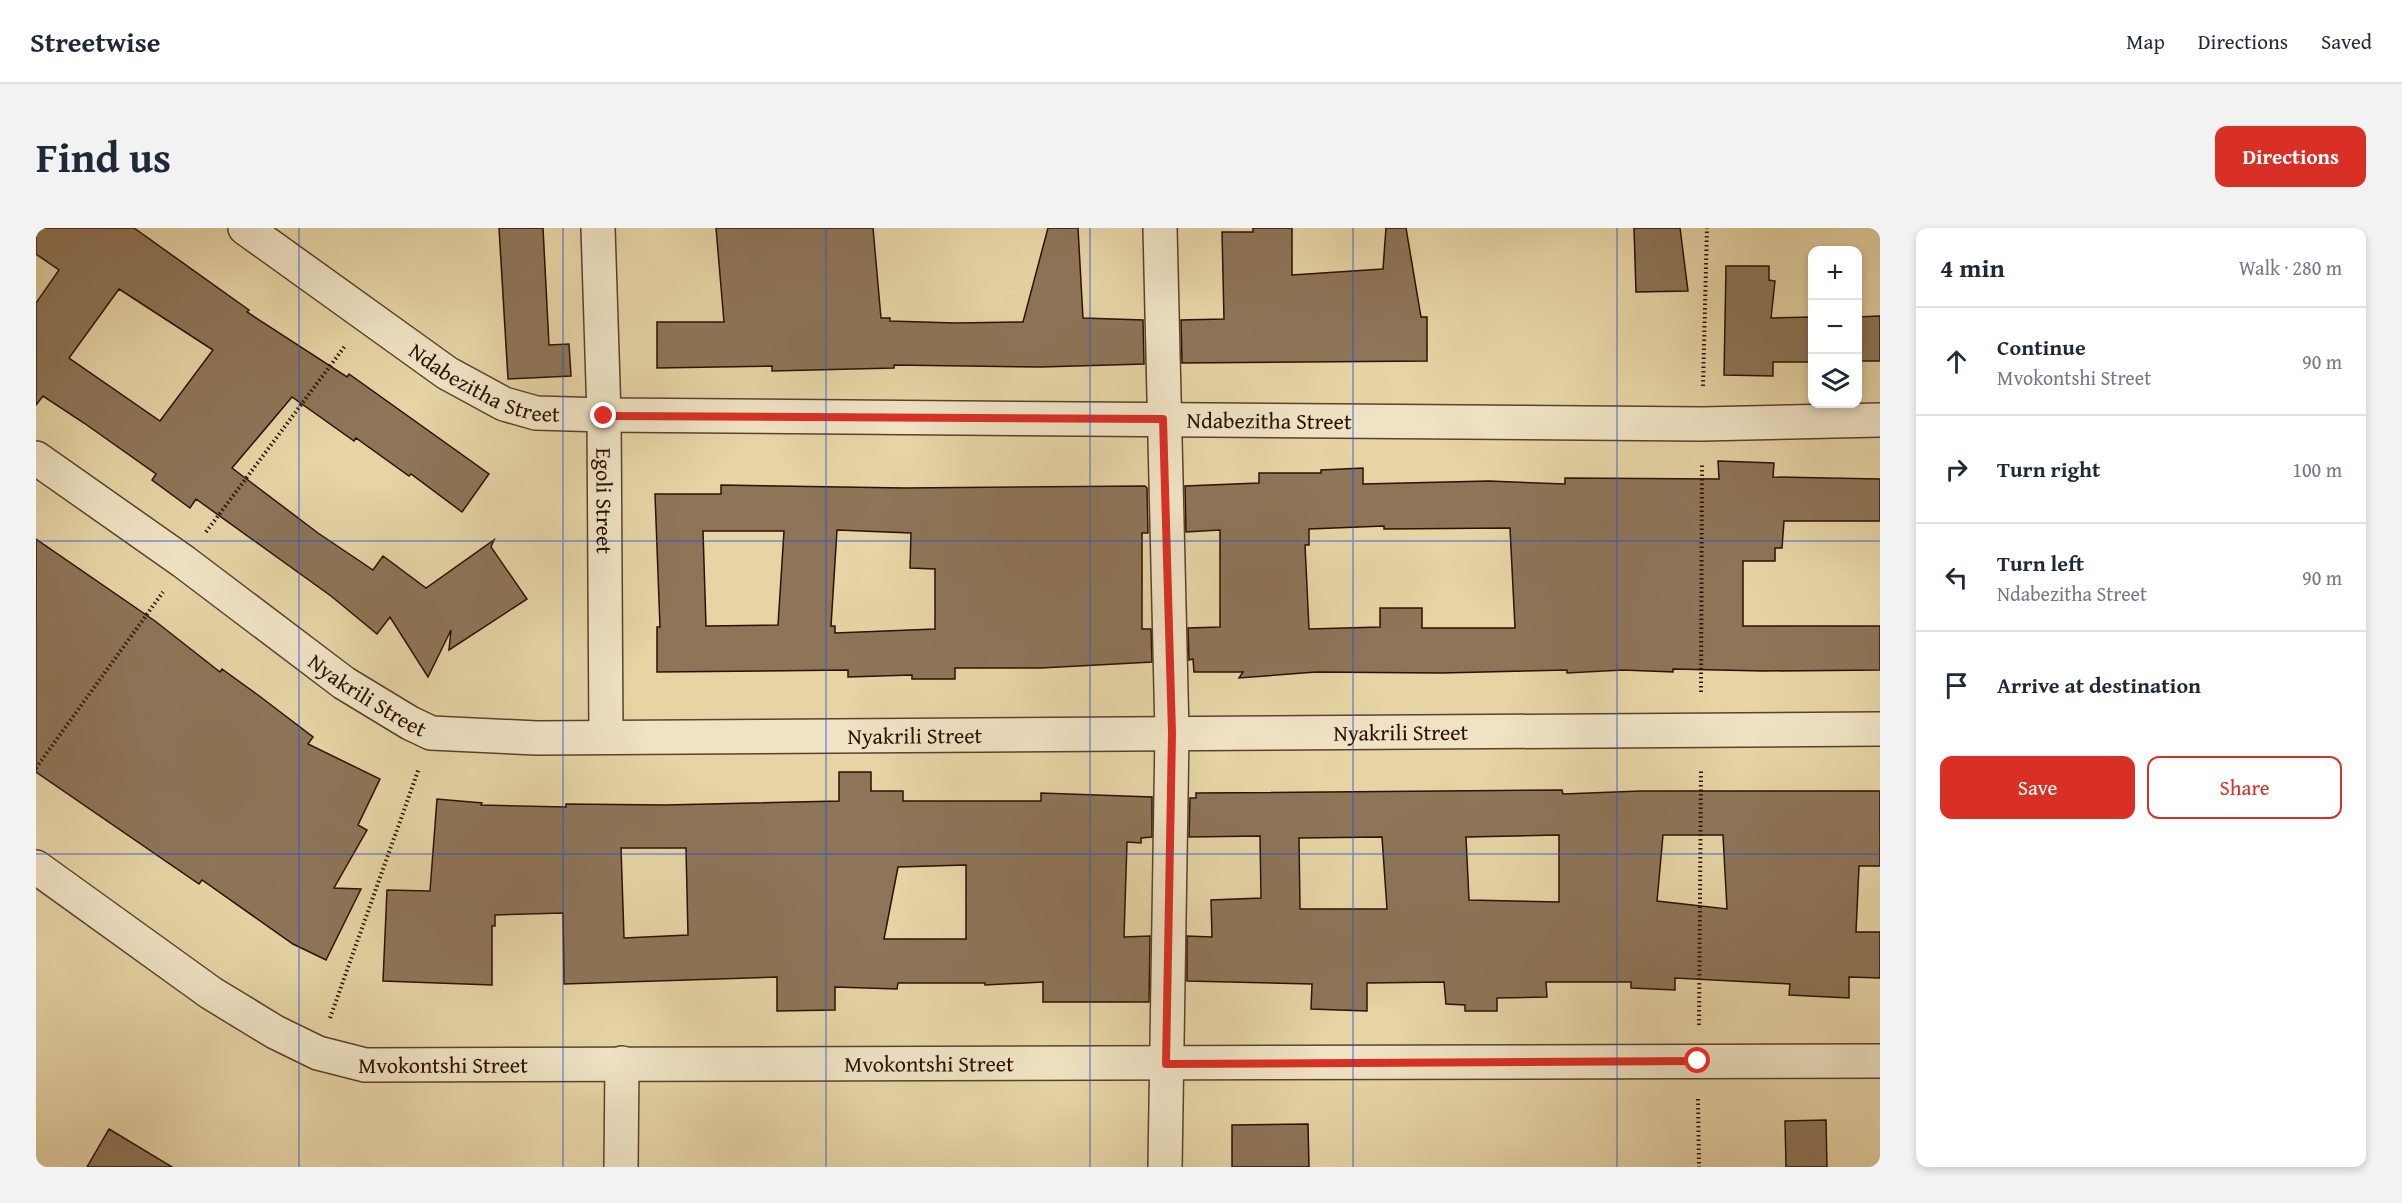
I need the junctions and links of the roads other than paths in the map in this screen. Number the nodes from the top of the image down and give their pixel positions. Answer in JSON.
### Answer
{"nodes":[{"id":1,"x":245,"y":228,"type":"edge"},
{"id":2,"x":598,"y":228,"type":"edge"},
{"id":3,"x":1160,"y":228,"type":"edge"},
{"id":4,"x":604,"y":416,"type":"junction"},
{"id":5,"x":1163,"y":419,"type":"junction"},
{"id":6,"x":1880,"y":420,"type":"edge"},
{"id":7,"x":36,"y":458,"type":"edge"},
{"id":8,"x":1880,"y":729,"type":"edge"},
{"id":9,"x":1172,"y":733,"type":"junction"},
{"id":10,"x":606,"y":737,"type":"junction"},
{"id":11,"x":36,"y":867,"type":"edge"},
{"id":12,"x":1880,"y":1060,"type":"edge"},
{"id":13,"x":622,"y":1063,"type":"junction"},
{"id":14,"x":1166,"y":1064,"type":"junction"},
{"id":15,"x":621,"y":1167,"type":"edge"},
{"id":16,"x":1165,"y":1167,"type":"edge"}],
"edges":[{"from":1,"to":4,"type":"street","name":"Ndabezitha Street"},
{"from":2,"to":4,"type":"street","name":"Egoli Street"},
{"from":3,"to":5,"type":"street"},
{"from":4,"to":5,"type":"street","name":"Ndabezitha Street"},
{"from":4,"to":10,"type":"street","name":"Egoli Street"},
{"from":5,"to":6,"type":"street","name":"Ndabezitha Street"},
{"from":5,"to":9,"type":"street"},
{"from":7,"to":10,"type":"street","name":"Nyakrili Street"},
{"from":8,"to":9,"type":"street","name":"Nyakrili Street"},
{"from":9,"to":10,"type":"street","name":"Nyakrili Street"},
{"from":9,"to":14,"type":"street"},
{"from":11,"to":13,"type":"street","name":"Mvokontshi Street"},
{"from":12,"to":14,"type":"street","name":"Mvokontshi Street"},
{"from":13,"to":14,"type":"street","name":"Mvokontshi Street"},
{"from":13,"to":15,"type":"street"},
{"from":14,"to":16,"type":"street"}]}
